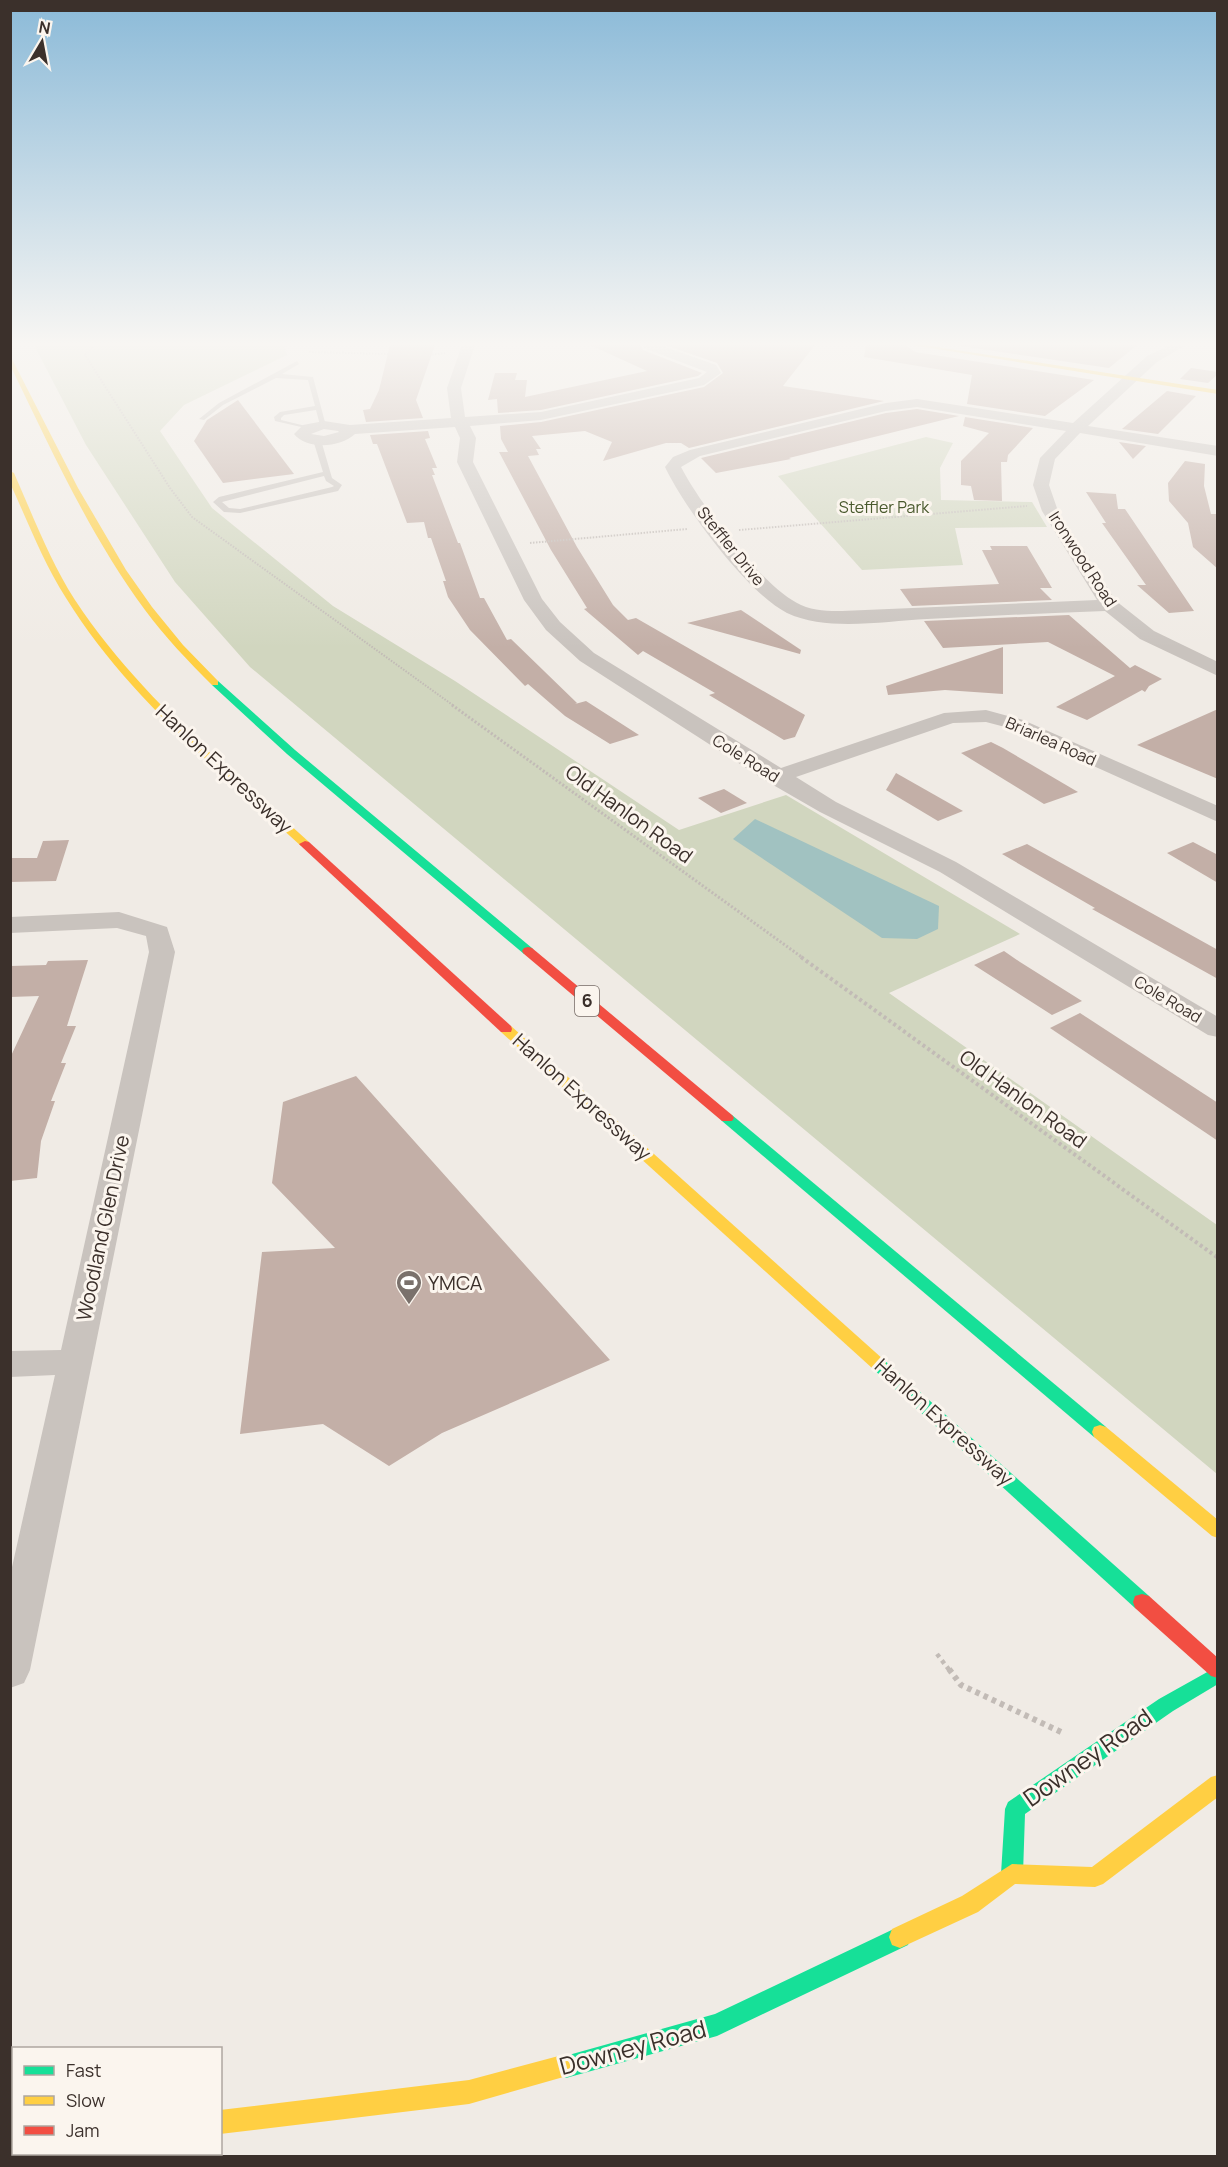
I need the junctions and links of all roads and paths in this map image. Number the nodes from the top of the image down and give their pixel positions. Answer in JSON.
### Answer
{"nodes":[{"id":1,"x":55,"y":446,"type":"edge"},
{"id":2,"x":143,"y":446,"type":"edge"},
{"id":3,"x":317,"y":446,"type":"edge"},
{"id":4,"x":467,"y":446,"type":"edge"},
{"id":5,"x":730,"y":446,"type":"edge"},
{"id":6,"x":1059,"y":446,"type":"edge"},
{"id":7,"x":1188,"y":446,"type":"edge"},
{"id":8,"x":1218,"y":451,"type":"edge"},
{"id":9,"x":10,"y":472,"type":"edge"},
{"id":10,"x":327,"y":473,"type":"junction"},
{"id":11,"x":1026,"y":506,"type":"dead end"},
{"id":12,"x":716,"y":529,"type":"junction"},
{"id":13,"x":506,"y":545,"type":"junction"},
{"id":14,"x":1109,"y":605,"type":"junction"},
{"id":15,"x":1218,"y":670,"type":"edge"},
{"id":16,"x":776,"y":777,"type":"junction"},
{"id":17,"x":1218,"y":815,"type":"edge"},
{"id":18,"x":10,"y":925,"type":"edge"},
{"id":19,"x":1218,"y":1029,"type":"edge"},
{"id":20,"x":1218,"y":1258,"type":"edge"},
{"id":21,"x":74,"y":1362,"type":"junction"},
{"id":22,"x":10,"y":1364,"type":"edge"},
{"id":23,"x":1218,"y":1531,"type":"edge"},
{"id":24,"x":937,"y":1654,"type":"dead end"},
{"id":25,"x":10,"y":1670,"type":"edge"},
{"id":26,"x":1218,"y":1672,"type":"edge"},
{"id":27,"x":1101,"y":1749,"type":"junction"},
{"id":28,"x":1218,"y":1784,"type":"edge"},
{"id":29,"x":1012,"y":1874,"type":"junction"},
{"id":30,"x":222,"y":2122,"type":"edge"}],
"edges":[{"from":1,"to":23,"type":"main road","number":"6"},
{"from":2,"to":20,"type":"path","name":"Old Hanlon Road"},
{"from":3,"to":10,"type":"lane"},
{"from":4,"to":13,"type":"street","name":"Cole Road"},
{"from":5,"to":12,"type":"street","name":"Steffler Drive"},
{"from":6,"to":14,"type":"street","name":"Ironwood Road"},
{"from":7,"to":8,"type":"street","name":"Steffler Drive"},
{"from":9,"to":26,"type":"main road","name":"Hanlon Expressway"},
{"from":10,"to":10,"type":"lane"},
{"from":11,"to":12,"type":"path"},
{"from":12,"to":13,"type":"path"},
{"from":12,"to":14,"type":"street","name":"Steffler Drive"},
{"from":13,"to":16,"type":"street","name":"Cole Road"},
{"from":14,"to":15,"type":"street","name":"Ironwood Road"},
{"from":16,"to":17,"type":"street","name":"Briarlea Road"},
{"from":16,"to":19,"type":"street","name":"Cole Road"},
{"from":18,"to":21,"type":"street","name":"Woodland Glen Drive"},
{"from":21,"to":22,"type":"street"},
{"from":21,"to":25,"type":"street","name":"Woodland Glen Drive"},
{"from":24,"to":27,"type":"path"},
{"from":26,"to":27,"type":"main road","name":"Downey Road"},
{"from":27,"to":29,"type":"main road","name":"Downey Road"},
{"from":28,"to":29,"type":"main road"},
{"from":29,"to":30,"type":"main road","name":"Downey Road"}]}
